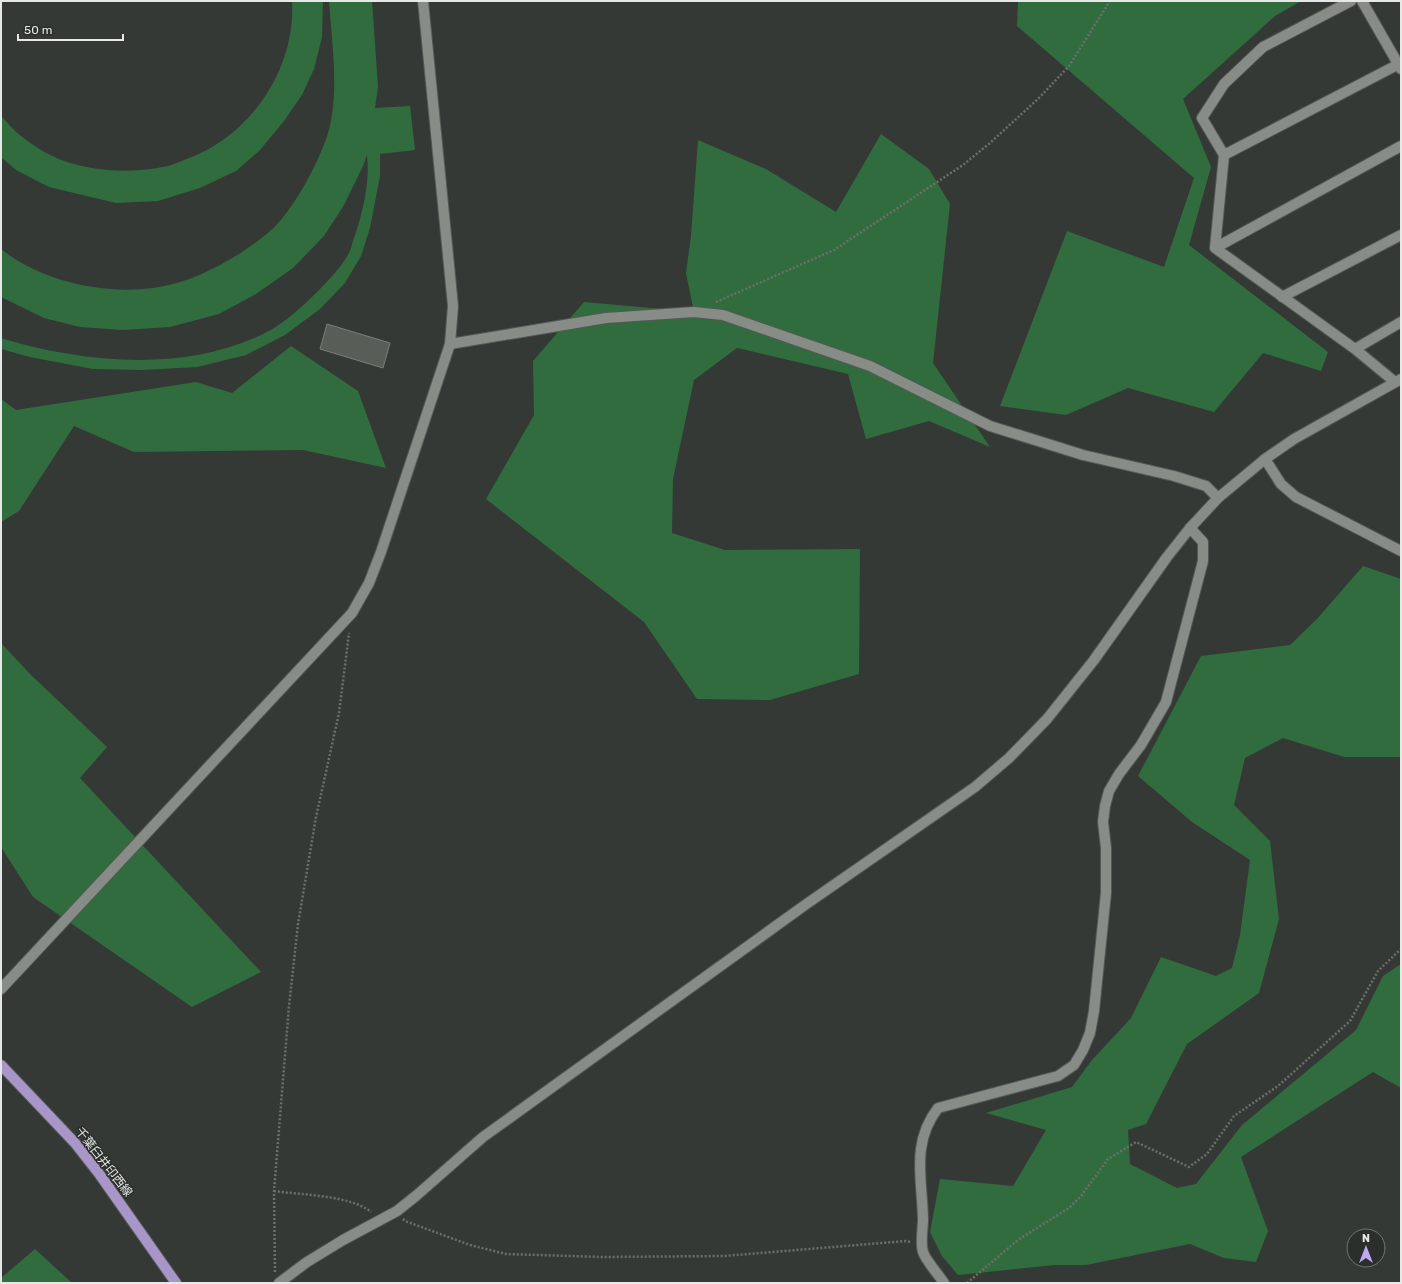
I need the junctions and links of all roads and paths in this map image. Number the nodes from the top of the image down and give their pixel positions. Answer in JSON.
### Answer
{"nodes":[{"id":1,"x":423,"y":1,"type":"edge"},
{"id":2,"x":1110,"y":1,"type":"edge"},
{"id":3,"x":1351,"y":1,"type":"edge"},
{"id":4,"x":1362,"y":1,"type":"edge"},
{"id":5,"x":1400,"y":65,"type":"edge"},
{"id":6,"x":1401,"y":146,"type":"edge"},
{"id":7,"x":1224,"y":155,"type":"junction"},
{"id":8,"x":1401,"y":235,"type":"edge"},
{"id":9,"x":1215,"y":248,"type":"junction"},
{"id":10,"x":1282,"y":297,"type":"junction"},
{"id":11,"x":715,"y":302,"type":"dead end"},
{"id":12,"x":1401,"y":322,"type":"edge"},
{"id":13,"x":450,"y":344,"type":"junction"},
{"id":14,"x":1355,"y":348,"type":"junction"},
{"id":15,"x":1398,"y":380,"type":"edge"},
{"id":16,"x":1265,"y":459,"type":"junction"},
{"id":17,"x":1218,"y":498,"type":"junction"},
{"id":18,"x":1190,"y":528,"type":"junction"},
{"id":19,"x":1401,"y":551,"type":"edge"},
{"id":20,"x":352,"y":613,"type":"junction"},
{"id":21,"x":1401,"y":949,"type":"edge"},
{"id":22,"x":1,"y":989,"type":"edge"},
{"id":23,"x":1,"y":1065,"type":"edge"},
{"id":24,"x":274,"y":1192,"type":"junction"},
{"id":25,"x":397,"y":1211,"type":"junction"},
{"id":26,"x":378,"y":1222,"type":"junction"},
{"id":27,"x":922,"y":1244,"type":"junction"},
{"id":28,"x":277,"y":1279,"type":"edge"},
{"id":29,"x":176,"y":1283,"type":"edge"},
{"id":30,"x":944,"y":1283,"type":"edge"},
{"id":31,"x":967,"y":1283,"type":"edge"}],
"edges":[{"from":1,"to":13,"type":"street"},
{"from":2,"to":11,"type":"path"},
{"from":3,"to":7,"type":"street"},
{"from":4,"to":5,"type":"street"},
{"from":5,"to":7,"type":"street"},
{"from":6,"to":9,"type":"street"},
{"from":7,"to":9,"type":"street"},
{"from":8,"to":10,"type":"street"},
{"from":9,"to":10,"type":"street"},
{"from":10,"to":14,"type":"street"},
{"from":12,"to":14,"type":"street"},
{"from":13,"to":17,"type":"street"},
{"from":13,"to":20,"type":"street"},
{"from":14,"to":15,"type":"street"},
{"from":15,"to":16,"type":"street"},
{"from":16,"to":17,"type":"street"},
{"from":16,"to":19,"type":"street"},
{"from":17,"to":18,"type":"street"},
{"from":18,"to":25,"type":"street"},
{"from":18,"to":27,"type":"street"},
{"from":20,"to":22,"type":"street"},
{"from":20,"to":24,"type":"path"},
{"from":21,"to":31,"type":"path"},
{"from":23,"to":29,"type":"main road","name":"千葉臼井印西線"},
{"from":24,"to":26,"type":"path"},
{"from":24,"to":28,"type":"path"},
{"from":25,"to":26,"type":"street"},
{"from":25,"to":27,"type":"path"},
{"from":26,"to":28,"type":"street"},
{"from":27,"to":30,"type":"street"}]}
